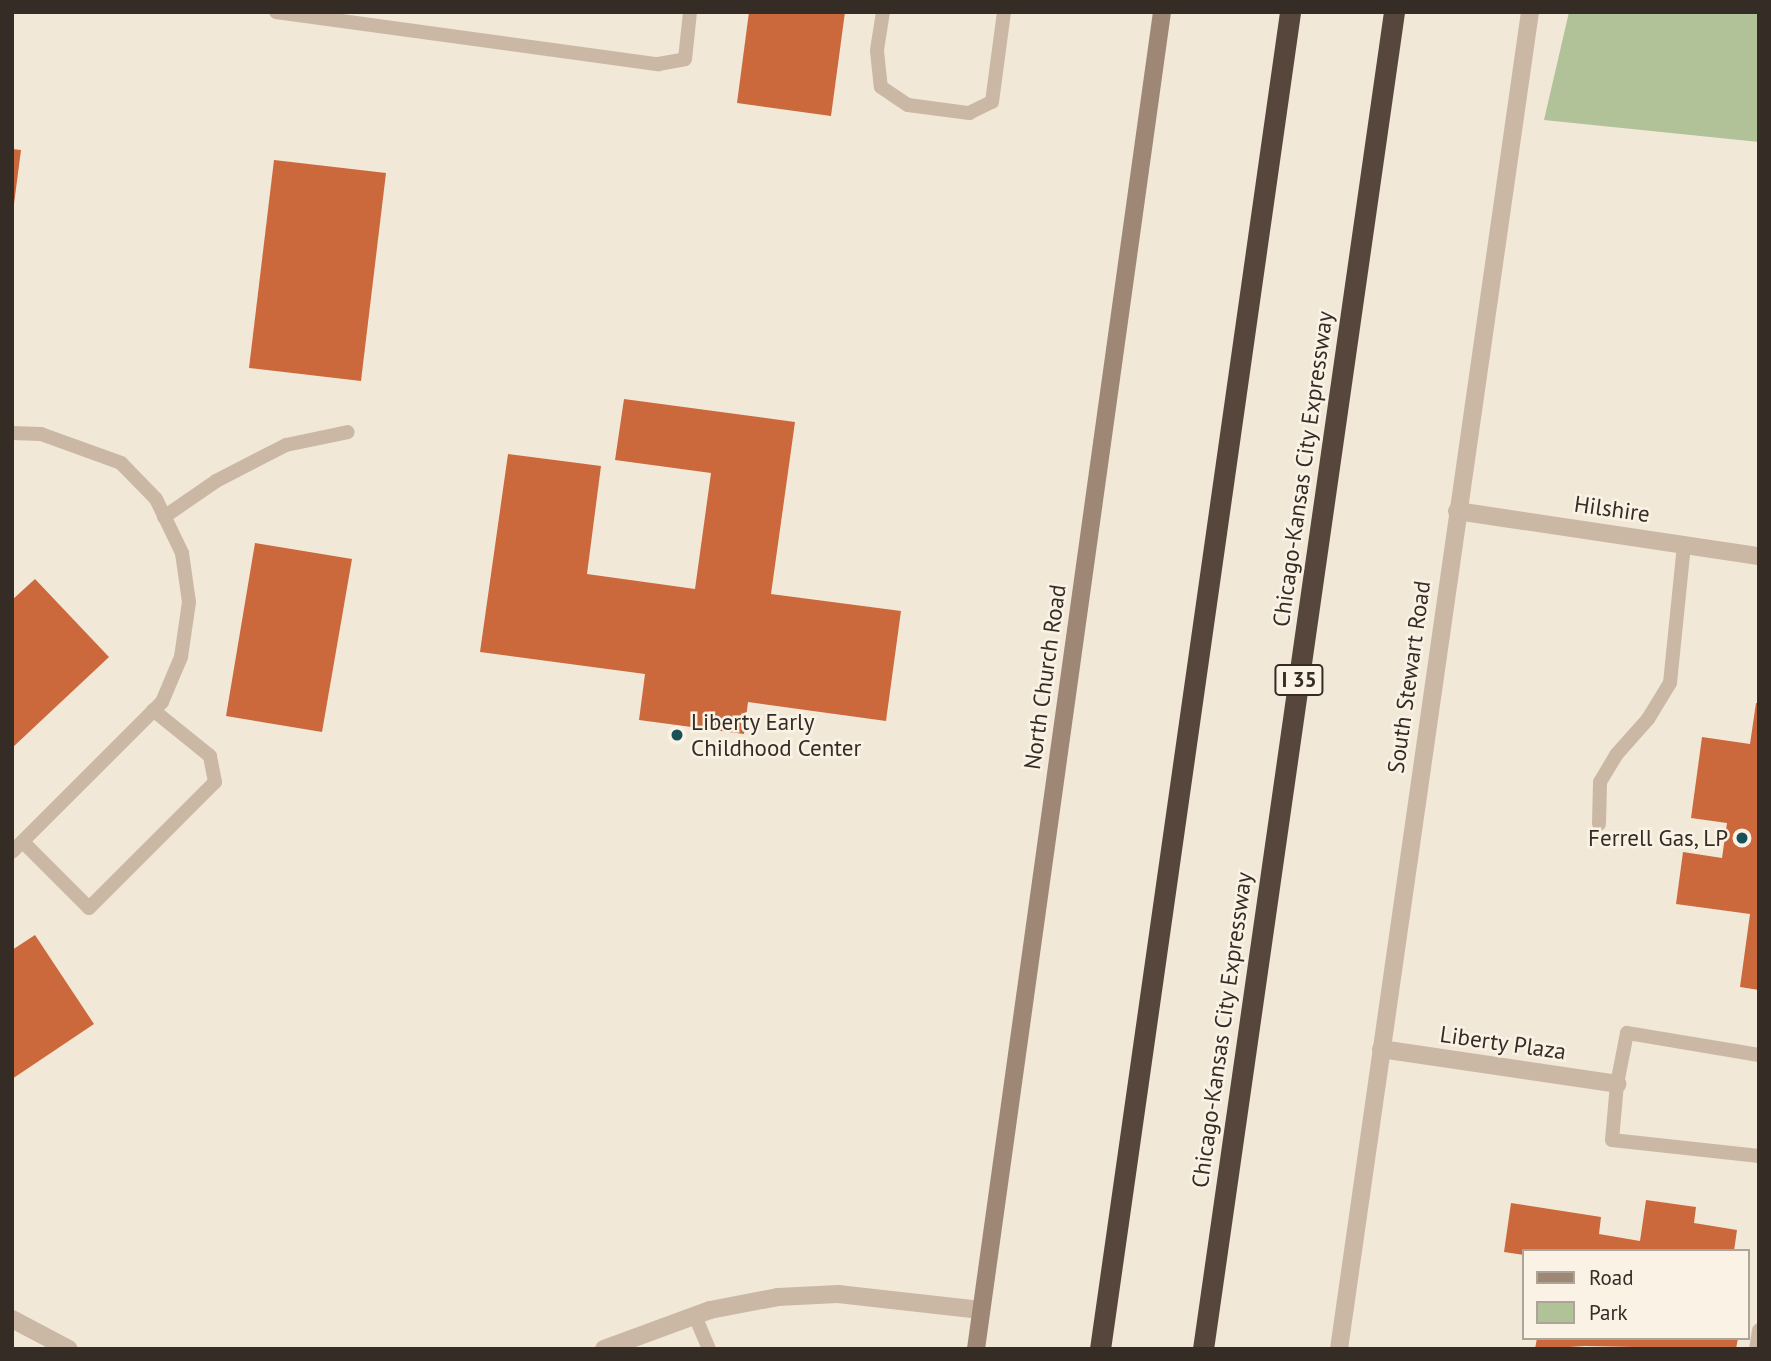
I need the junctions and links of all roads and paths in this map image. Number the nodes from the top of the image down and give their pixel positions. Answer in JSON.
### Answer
{"nodes":[{"id":1,"x":276,"y":12,"type":"edge"},
{"id":2,"x":690,"y":12,"type":"edge"},
{"id":3,"x":883,"y":12,"type":"edge"},
{"id":4,"x":1004,"y":12,"type":"edge"},
{"id":5,"x":1163,"y":12,"type":"edge"},
{"id":6,"x":1290,"y":12,"type":"edge"},
{"id":7,"x":1394,"y":12,"type":"edge"},
{"id":8,"x":1530,"y":12,"type":"edge"},
{"id":9,"x":348,"y":432,"type":"dead end"},
{"id":10,"x":12,"y":433,"type":"edge"},
{"id":11,"x":1457,"y":511,"type":"junction"},
{"id":12,"x":164,"y":517,"type":"junction"},
{"id":13,"x":1684,"y":544,"type":"junction"},
{"id":14,"x":1759,"y":556,"type":"edge"},
{"id":15,"x":153,"y":710,"type":"junction"},
{"id":16,"x":1599,"y":824,"type":"dead end"},
{"id":17,"x":17,"y":847,"type":"edge"},
{"id":18,"x":1381,"y":1049,"type":"junction"},
{"id":19,"x":1759,"y":1055,"type":"edge"},
{"id":20,"x":1617,"y":1084,"type":"junction"},
{"id":21,"x":1759,"y":1156,"type":"edge"},
{"id":22,"x":981,"y":1310,"type":"junction"},
{"id":23,"x":695,"y":1316,"type":"junction"},
{"id":24,"x":12,"y":1319,"type":"edge"},
{"id":25,"x":1759,"y":1330,"type":"edge"},
{"id":26,"x":69,"y":1349,"type":"edge"},
{"id":27,"x":604,"y":1349,"type":"edge"},
{"id":28,"x":709,"y":1349,"type":"edge"},
{"id":29,"x":976,"y":1349,"type":"edge"},
{"id":30,"x":1100,"y":1349,"type":"edge"},
{"id":31,"x":1203,"y":1349,"type":"edge"},
{"id":32,"x":1339,"y":1349,"type":"edge"},
{"id":33,"x":1756,"y":1349,"type":"edge"}],
"edges":[{"from":1,"to":2,"type":"lane"},
{"from":3,"to":4,"type":"lane"},
{"from":5,"to":22,"type":"main road","name":"North Church Road"},
{"from":6,"to":30,"type":"highway"},
{"from":7,"to":31,"type":"highway","name":"Chicago-Kansas City Expressway","number":"I 35"},
{"from":8,"to":11,"type":"street","name":"South Stewart Road"},
{"from":9,"to":12,"type":"lane"},
{"from":10,"to":12,"type":"lane"},
{"from":11,"to":13,"type":"street","name":"Hilshire"},
{"from":11,"to":18,"type":"street","name":"South Stewart Road"},
{"from":12,"to":15,"type":"lane"},
{"from":13,"to":14,"type":"street","name":"Hilshire"},
{"from":13,"to":16,"type":"lane"},
{"from":15,"to":17,"type":"lane"},
{"from":15,"to":17,"type":"lane"},
{"from":18,"to":20,"type":"street","name":"Liberty Plaza"},
{"from":18,"to":32,"type":"street","name":"South Stewart Road"},
{"from":19,"to":20,"type":"lane"},
{"from":20,"to":21,"type":"lane"},
{"from":22,"to":23,"type":"street"},
{"from":22,"to":29,"type":"main road","name":"North Church Road"},
{"from":23,"to":27,"type":"street"},
{"from":23,"to":28,"type":"lane"},
{"from":24,"to":26,"type":"street"},
{"from":25,"to":33,"type":"lane"}]}
